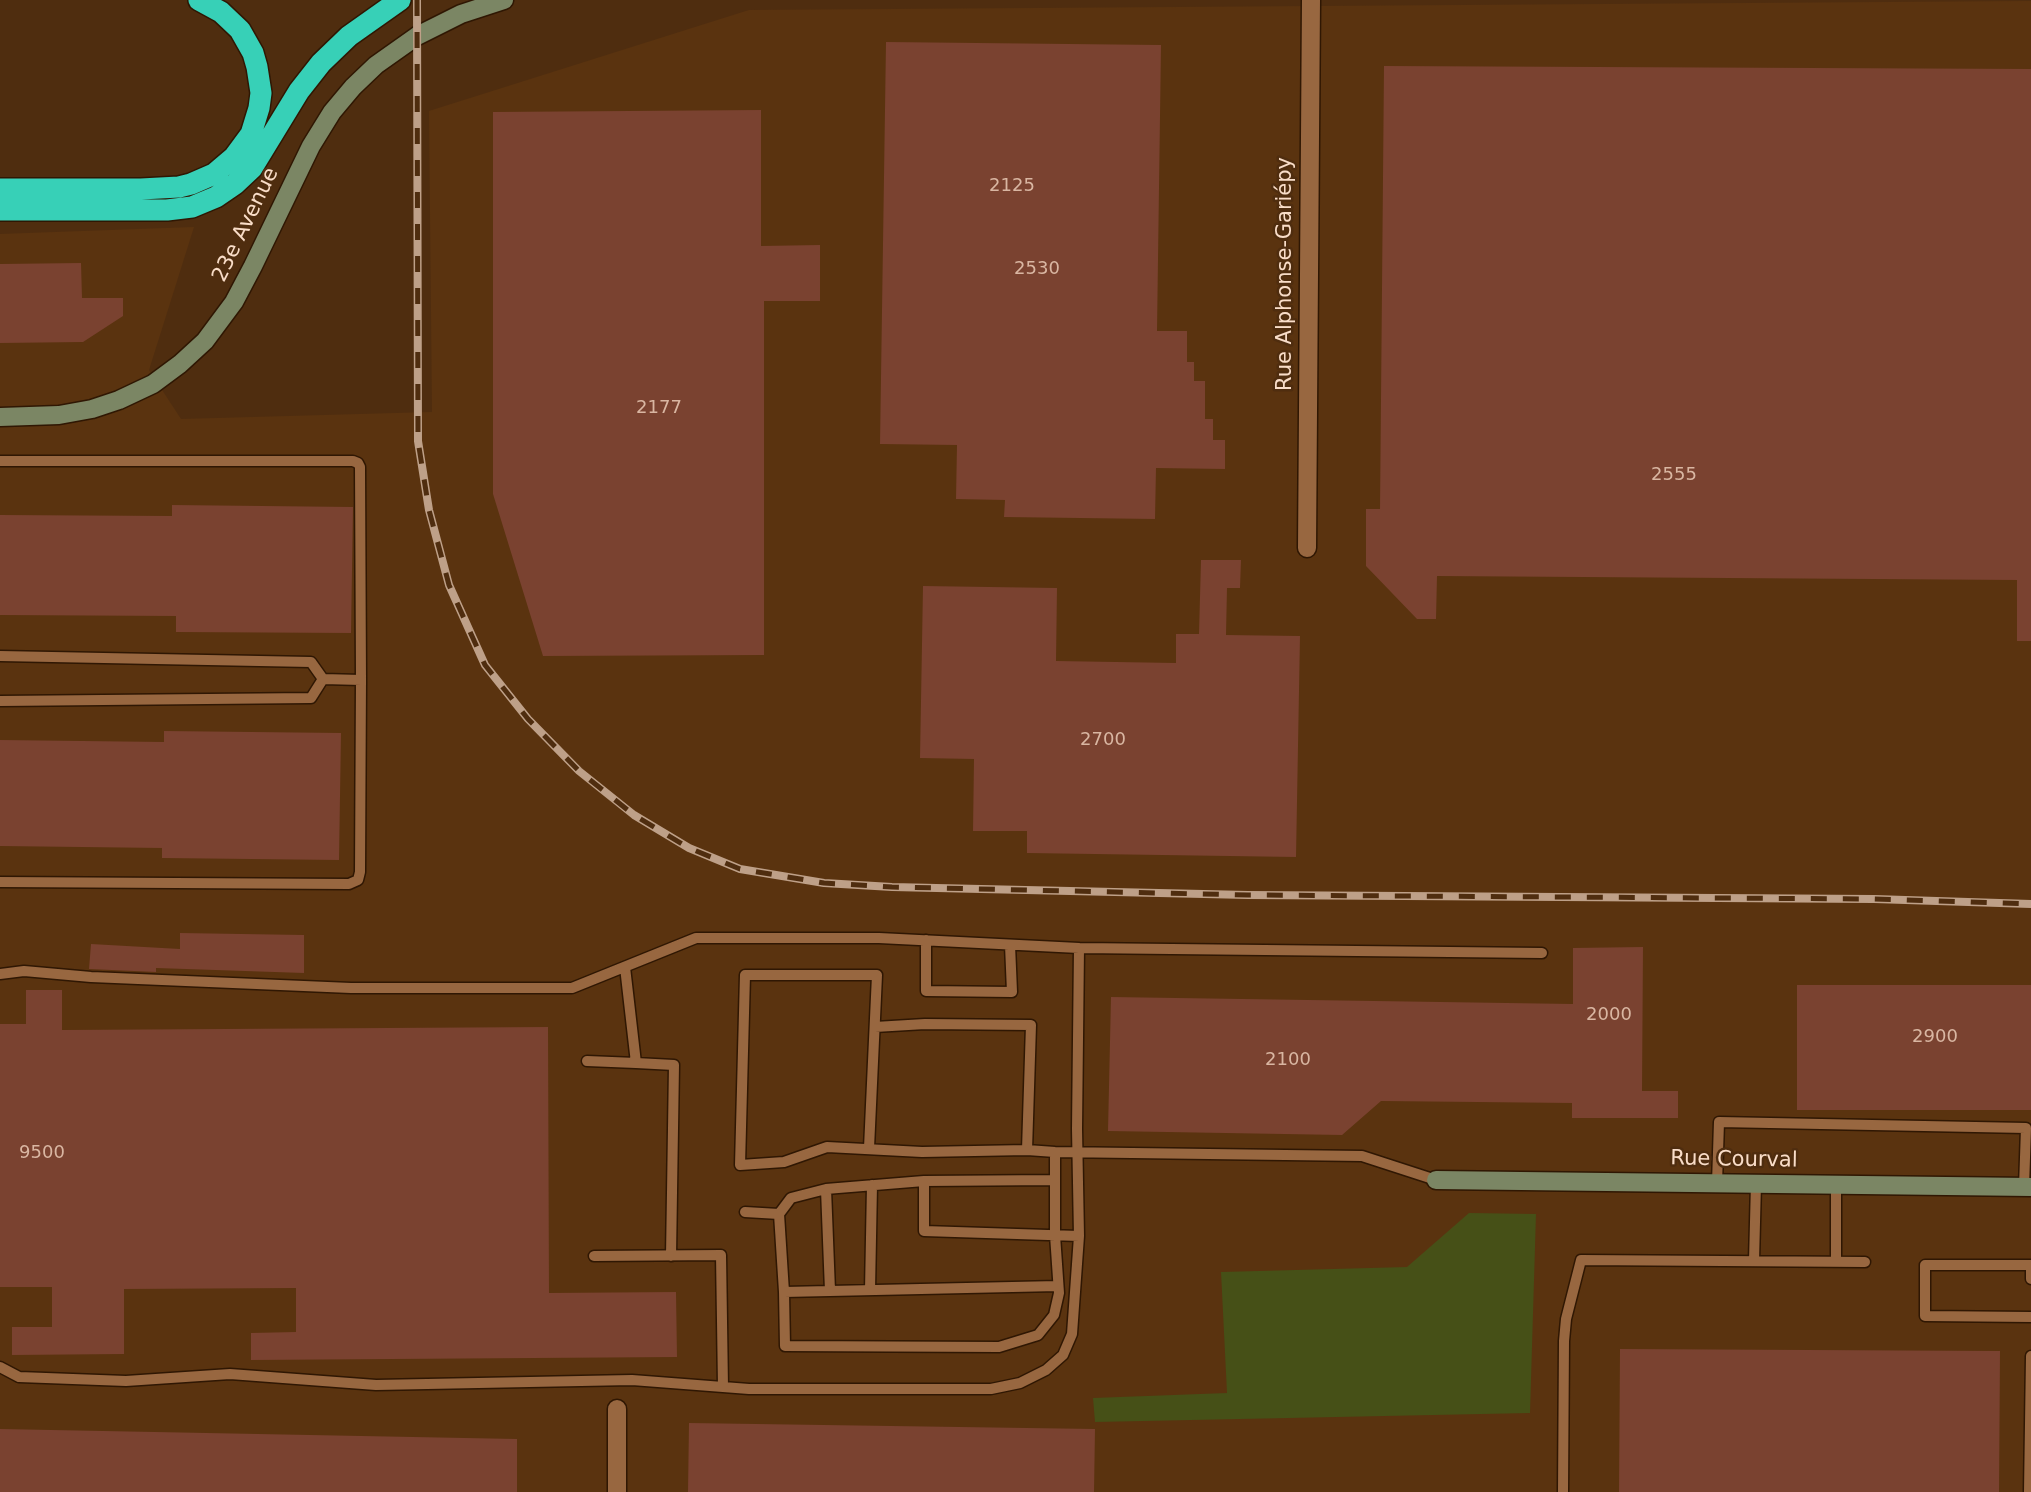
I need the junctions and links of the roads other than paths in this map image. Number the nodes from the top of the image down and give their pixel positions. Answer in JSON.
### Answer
{"nodes":[{"id":1,"x":199,"y":0,"type":"edge"},
{"id":2,"x":400,"y":0,"type":"edge"},
{"id":3,"x":504,"y":0,"type":"edge"},
{"id":4,"x":1311,"y":0,"type":"edge"},
{"id":5,"x":0,"y":189,"type":"edge"},
{"id":6,"x":0,"y":210,"type":"edge"},
{"id":7,"x":0,"y":417,"type":"edge"},
{"id":8,"x":0,"y":461,"type":"edge"},
{"id":9,"x":1307,"y":548,"type":"dead end"},
{"id":10,"x":0,"y":656,"type":"edge"},
{"id":11,"x":323,"y":679,"type":"junction"},
{"id":12,"x":361,"y":680,"type":"junction"},
{"id":13,"x":0,"y":701,"type":"edge"},
{"id":14,"x":0,"y":883,"type":"edge"},
{"id":15,"x":926,"y":940,"type":"junction"},
{"id":16,"x":1010,"y":945,"type":"junction"},
{"id":17,"x":1079,"y":948,"type":"junction"},
{"id":18,"x":1542,"y":953,"type":"dead end"},
{"id":19,"x":625,"y":967,"type":"junction"},
{"id":20,"x":0,"y":974,"type":"edge"},
{"id":21,"x":875,"y":1027,"type":"junction"},
{"id":22,"x":587,"y":1061,"type":"dead end"},
{"id":23,"x":636,"y":1063,"type":"junction"},
{"id":24,"x":869,"y":1148,"type":"junction"},
{"id":25,"x":1027,"y":1150,"type":"junction"},
{"id":26,"x":1055,"y":1152,"type":"junction"},
{"id":27,"x":1077,"y":1152,"type":"junction"},
{"id":28,"x":1055,"y":1180,"type":"junction"},
{"id":29,"x":1436,"y":1180,"type":"joint"},
{"id":30,"x":925,"y":1181,"type":"junction"},
{"id":31,"x":1717,"y":1183,"type":"junction"},
{"id":32,"x":1756,"y":1183,"type":"junction"},
{"id":33,"x":872,"y":1185,"type":"junction"},
{"id":34,"x":1836,"y":1185,"type":"junction"},
{"id":35,"x":2028,"y":1187,"type":"edge"},
{"id":36,"x":826,"y":1189,"type":"junction"},
{"id":37,"x":745,"y":1212,"type":"dead end"},
{"id":38,"x":779,"y":1214,"type":"junction"},
{"id":39,"x":1055,"y":1236,"type":"junction"},
{"id":40,"x":1079,"y":1236,"type":"junction"},
{"id":41,"x":594,"y":1256,"type":"dead end"},
{"id":42,"x":671,"y":1256,"type":"junction"},
{"id":43,"x":1754,"y":1261,"type":"junction"},
{"id":44,"x":1836,"y":1262,"type":"junction"},
{"id":45,"x":1865,"y":1262,"type":"dead end"},
{"id":46,"x":2031,"y":1279,"type":"edge"},
{"id":47,"x":1058,"y":1286,"type":"junction"},
{"id":48,"x":870,"y":1290,"type":"junction"},
{"id":49,"x":830,"y":1291,"type":"junction"},
{"id":50,"x":784,"y":1292,"type":"junction"},
{"id":51,"x":1054,"y":1315,"type":"junction"},
{"id":52,"x":2031,"y":1317,"type":"edge"},
{"id":53,"x":1073,"y":1321,"type":"junction"},
{"id":54,"x":2031,"y":1356,"type":"edge"},
{"id":55,"x":0,"y":1367,"type":"edge"},
{"id":56,"x":723,"y":1387,"type":"junction"},
{"id":57,"x":617,"y":1409,"type":"dead end"},
{"id":58,"x":617,"y":1492,"type":"edge"},
{"id":59,"x":1563,"y":1492,"type":"edge"},
{"id":60,"x":2029,"y":1492,"type":"edge"}],
"edges":[{"from":1,"to":5,"type":"highway"},
{"from":2,"to":6,"type":"highway"},
{"from":3,"to":7,"type":"street","name":"23e Avenue"},
{"from":4,"to":9,"type":"street","name":"Rue Alphonse-Gariépy"},
{"from":8,"to":12,"type":"lane"},
{"from":10,"to":11,"type":"lane"},
{"from":11,"to":12,"type":"lane"},
{"from":11,"to":13,"type":"lane"},
{"from":12,"to":14,"type":"lane"},
{"from":15,"to":16,"type":"lane"},
{"from":15,"to":16,"type":"lane"},
{"from":15,"to":19,"type":"lane"},
{"from":16,"to":17,"type":"lane"},
{"from":17,"to":18,"type":"lane"},
{"from":17,"to":27,"type":"lane"},
{"from":19,"to":20,"type":"lane"},
{"from":19,"to":23,"type":"lane"},
{"from":21,"to":24,"type":"lane"},
{"from":21,"to":24,"type":"lane"},
{"from":21,"to":25,"type":"lane"},
{"from":22,"to":23,"type":"lane"},
{"from":23,"to":42,"type":"lane"},
{"from":24,"to":25,"type":"lane"},
{"from":25,"to":26,"type":"lane"},
{"from":26,"to":27,"type":"lane"},
{"from":26,"to":28,"type":"lane"},
{"from":27,"to":29,"type":"lane"},
{"from":27,"to":40,"type":"lane"},
{"from":28,"to":30,"type":"lane"},
{"from":28,"to":39,"type":"lane"},
{"from":29,"to":31,"type":"street","name":"Rue Courval"},
{"from":30,"to":33,"type":"lane"},
{"from":30,"to":39,"type":"lane"},
{"from":31,"to":32,"type":"street","name":"Rue Courval"},
{"from":31,"to":35,"type":"lane"},
{"from":32,"to":34,"type":"street","name":"Rue Courval"},
{"from":32,"to":43,"type":"lane"},
{"from":33,"to":36,"type":"lane"},
{"from":33,"to":48,"type":"lane"},
{"from":34,"to":35,"type":"street","name":"Rue Courval"},
{"from":34,"to":44,"type":"lane"},
{"from":36,"to":38,"type":"lane"},
{"from":36,"to":49,"type":"lane"},
{"from":37,"to":38,"type":"lane"},
{"from":38,"to":50,"type":"lane"},
{"from":39,"to":40,"type":"lane"},
{"from":39,"to":47,"type":"lane"},
{"from":40,"to":53,"type":"lane"},
{"from":41,"to":42,"type":"lane"},
{"from":42,"to":56,"type":"lane"},
{"from":43,"to":44,"type":"lane"},
{"from":43,"to":59,"type":"lane"},
{"from":44,"to":45,"type":"lane"},
{"from":46,"to":52,"type":"lane"},
{"from":47,"to":48,"type":"lane"},
{"from":47,"to":51,"type":"lane"},
{"from":48,"to":49,"type":"lane"},
{"from":49,"to":50,"type":"lane"},
{"from":50,"to":51,"type":"lane"},
{"from":51,"to":53,"type":"lane"},
{"from":53,"to":56,"type":"lane"},
{"from":54,"to":60,"type":"lane"},
{"from":55,"to":56,"type":"lane"},
{"from":57,"to":58,"type":"street"}]}
